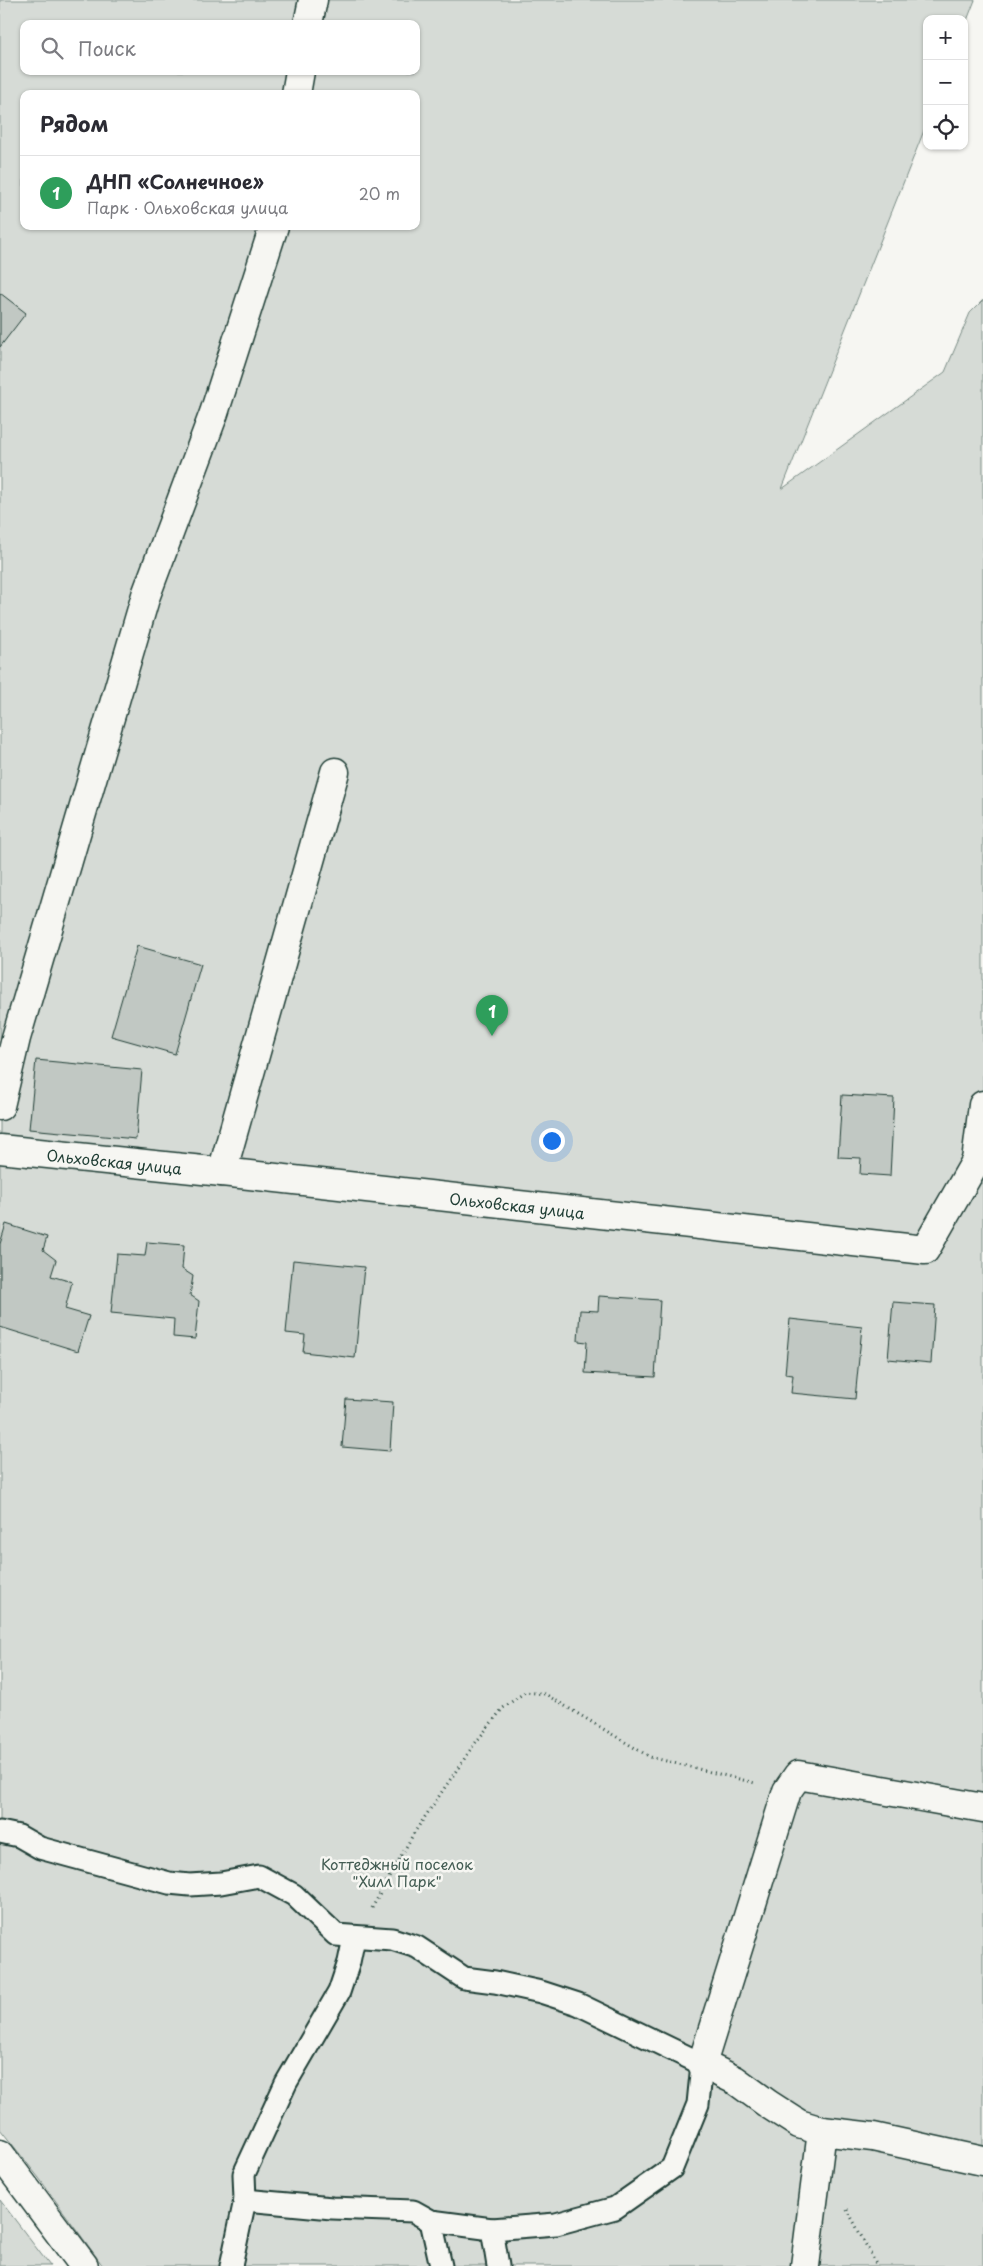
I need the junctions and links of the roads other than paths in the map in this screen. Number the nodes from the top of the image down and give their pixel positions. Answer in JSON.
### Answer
{"nodes":[{"id":1,"x":313,"y":0,"type":"edge"},
{"id":2,"x":309,"y":20,"type":"edge"},
{"id":3,"x":299,"y":75,"type":"edge"},
{"id":4,"x":297,"y":90,"type":"edge"},
{"id":5,"x":273,"y":230,"type":"edge"},
{"id":6,"x":335,"y":772,"type":"dead end"},
{"id":7,"x":983,"y":1105,"type":"edge"},
{"id":8,"x":0,"y":1106,"type":"edge"},
{"id":9,"x":0,"y":1149,"type":"edge"},
{"id":10,"x":980,"y":1162,"type":"edge"},
{"id":11,"x":222,"y":1172,"type":"junction"},
{"id":12,"x":983,"y":1808,"type":"edge"},
{"id":13,"x":0,"y":1832,"type":"edge"},
{"id":14,"x":354,"y":1938,"type":"junction"},
{"id":15,"x":702,"y":2064,"type":"junction"},
{"id":16,"x":822,"y":2131,"type":"junction"},
{"id":17,"x":0,"y":2154,"type":"edge"},
{"id":18,"x":983,"y":2160,"type":"edge"},
{"id":19,"x":245,"y":2200,"type":"junction"},
{"id":20,"x":432,"y":2221,"type":"junction"},
{"id":21,"x":492,"y":2229,"type":"junction"},
{"id":22,"x":84,"y":2266,"type":"edge"},
{"id":23,"x":231,"y":2266,"type":"edge"},
{"id":24,"x":441,"y":2266,"type":"edge"},
{"id":25,"x":498,"y":2266,"type":"edge"},
{"id":26,"x":805,"y":2266,"type":"edge"}],
"edges":[{"from":1,"to":2,"type":"street"},
{"from":3,"to":4,"type":"street"},
{"from":5,"to":8,"type":"street"},
{"from":6,"to":11,"type":"street"},
{"from":7,"to":10,"type":"street"},
{"from":9,"to":11,"type":"street","name":"Ольховская улица"},
{"from":10,"to":11,"type":"street","name":"Ольховская улица"},
{"from":12,"to":15,"type":"street"},
{"from":13,"to":14,"type":"lane"},
{"from":14,"to":15,"type":"lane"},
{"from":14,"to":19,"type":"lane"},
{"from":15,"to":16,"type":"street"},
{"from":15,"to":21,"type":"lane"},
{"from":16,"to":18,"type":"street"},
{"from":16,"to":26,"type":"street"},
{"from":17,"to":22,"type":"street"},
{"from":19,"to":20,"type":"lane"},
{"from":19,"to":23,"type":"lane"},
{"from":20,"to":21,"type":"lane"},
{"from":20,"to":24,"type":"lane"},
{"from":21,"to":25,"type":"lane"}]}
